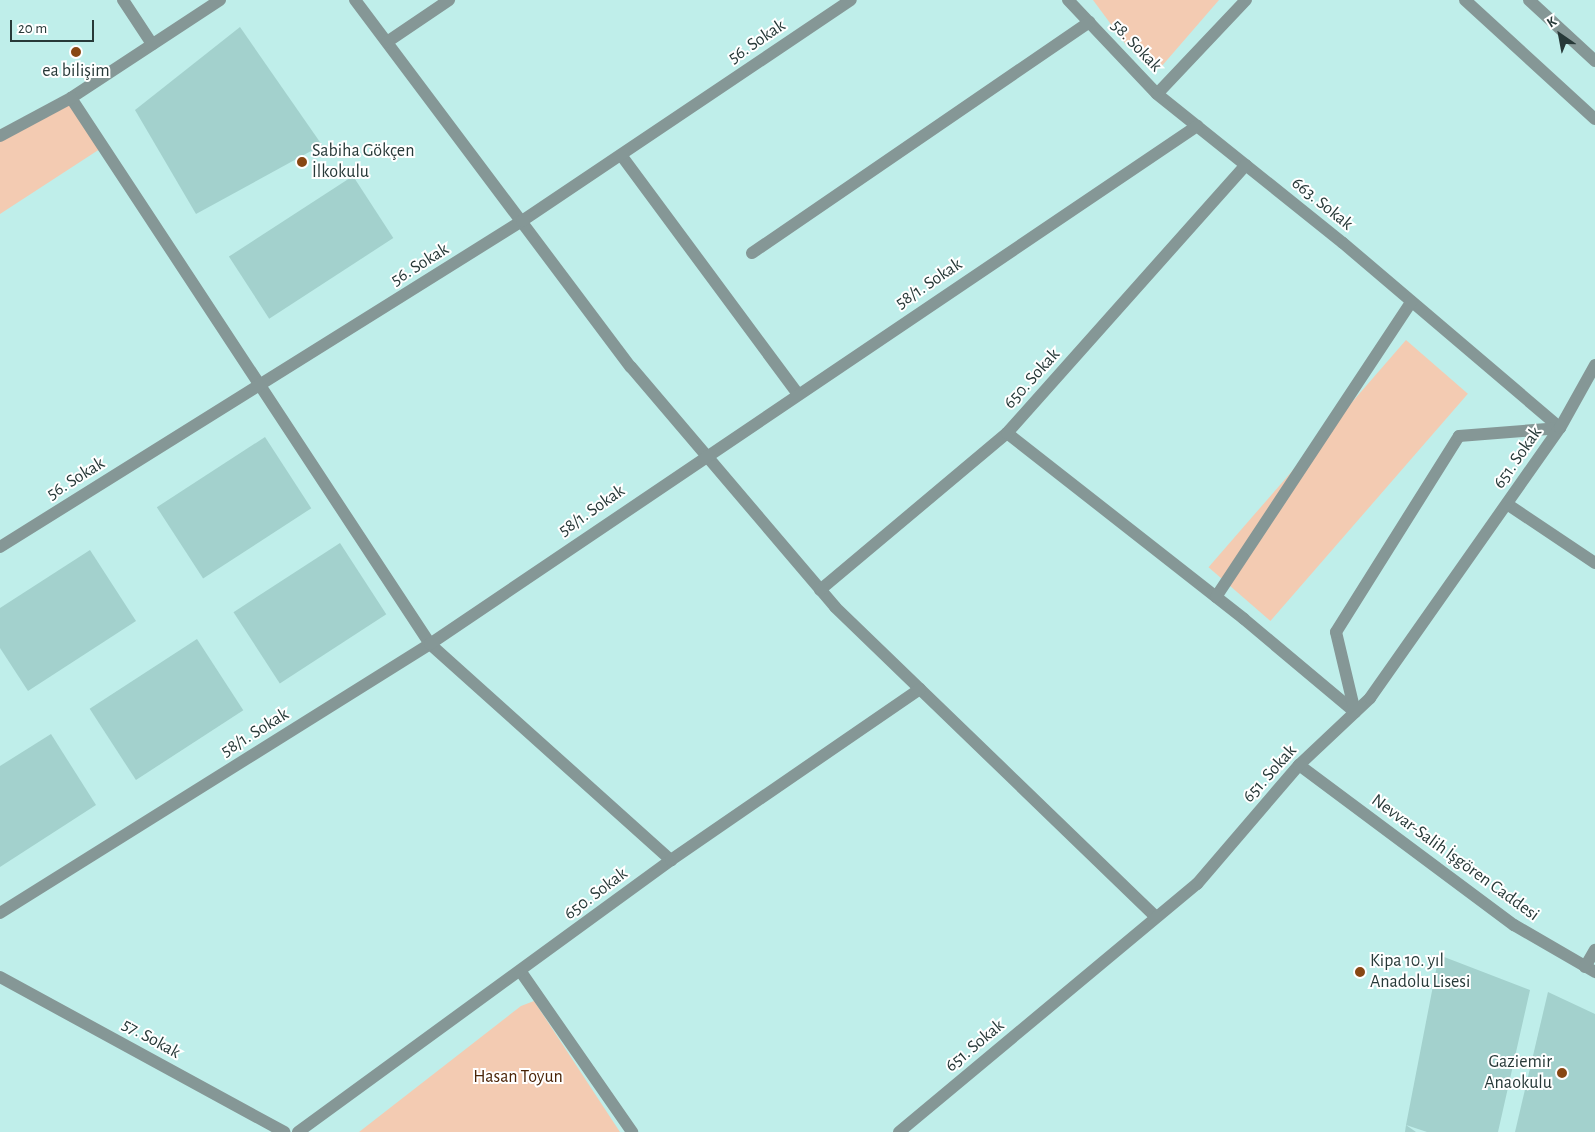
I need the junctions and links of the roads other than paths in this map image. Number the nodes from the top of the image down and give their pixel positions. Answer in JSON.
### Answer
{"nodes":[{"id":1,"x":123,"y":0,"type":"edge"},
{"id":2,"x":220,"y":0,"type":"edge"},
{"id":3,"x":356,"y":0,"type":"edge"},
{"id":4,"x":449,"y":0,"type":"edge"},
{"id":5,"x":850,"y":0,"type":"edge"},
{"id":6,"x":1068,"y":0,"type":"edge"},
{"id":7,"x":1246,"y":0,"type":"edge"},
{"id":8,"x":1465,"y":0,"type":"edge"},
{"id":9,"x":1529,"y":0,"type":"edge"},
{"id":10,"x":1089,"y":22,"type":"junction"},
{"id":11,"x":387,"y":42,"type":"junction"},
{"id":12,"x":152,"y":44,"type":"junction"},
{"id":13,"x":1595,"y":61,"type":"edge"},
{"id":14,"x":1158,"y":94,"type":"junction"},
{"id":15,"x":71,"y":98,"type":"junction"},
{"id":16,"x":1595,"y":119,"type":"edge"},
{"id":17,"x":1197,"y":126,"type":"junction"},
{"id":18,"x":0,"y":136,"type":"edge"},
{"id":19,"x":621,"y":155,"type":"junction"},
{"id":20,"x":1246,"y":165,"type":"junction"},
{"id":21,"x":522,"y":222,"type":"junction"},
{"id":22,"x":752,"y":253,"type":"dead end"},
{"id":23,"x":1411,"y":302,"type":"junction"},
{"id":24,"x":1594,"y":369,"type":"edge"},
{"id":25,"x":262,"y":384,"type":"junction"},
{"id":26,"x":798,"y":393,"type":"junction"},
{"id":27,"x":1560,"y":428,"type":"junction"},
{"id":28,"x":1008,"y":433,"type":"junction"},
{"id":29,"x":705,"y":454,"type":"junction"},
{"id":30,"x":1507,"y":504,"type":"junction"},
{"id":31,"x":0,"y":547,"type":"edge"},
{"id":32,"x":1595,"y":564,"type":"edge"},
{"id":33,"x":820,"y":590,"type":"junction"},
{"id":34,"x":1216,"y":597,"type":"junction"},
{"id":35,"x":430,"y":644,"type":"junction"},
{"id":36,"x":920,"y":690,"type":"junction"},
{"id":37,"x":1355,"y":712,"type":"junction"},
{"id":38,"x":1299,"y":765,"type":"junction"},
{"id":39,"x":671,"y":860,"type":"junction"},
{"id":40,"x":0,"y":913,"type":"edge"},
{"id":41,"x":1156,"y":918,"type":"junction"},
{"id":42,"x":1595,"y":950,"type":"edge"},
{"id":43,"x":1590,"y":970,"type":"edge"},
{"id":44,"x":521,"y":972,"type":"junction"},
{"id":45,"x":0,"y":977,"type":"edge"},
{"id":46,"x":284,"y":1132,"type":"edge"},
{"id":47,"x":298,"y":1132,"type":"edge"},
{"id":48,"x":632,"y":1132,"type":"edge"},
{"id":49,"x":898,"y":1132,"type":"edge"}],
"edges":[{"from":1,"to":12,"type":"street"},
{"from":2,"to":12,"type":"street"},
{"from":3,"to":11,"type":"street"},
{"from":4,"to":11,"type":"street"},
{"from":5,"to":19,"type":"street","name":"56. Sokak"},
{"from":6,"to":10,"type":"street","name":"58. Sokak"},
{"from":7,"to":14,"type":"street"},
{"from":8,"to":16,"type":"street"},
{"from":9,"to":13,"type":"street"},
{"from":10,"to":14,"type":"street","name":"58. Sokak"},
{"from":10,"to":22,"type":"street"},
{"from":11,"to":21,"type":"street"},
{"from":12,"to":15,"type":"street"},
{"from":14,"to":17,"type":"street","name":"663. Sokak"},
{"from":15,"to":18,"type":"street"},
{"from":15,"to":25,"type":"street"},
{"from":17,"to":20,"type":"street","name":"663. Sokak"},
{"from":17,"to":26,"type":"street","name":"58/1. Sokak"},
{"from":19,"to":21,"type":"street","name":"56. Sokak"},
{"from":19,"to":26,"type":"street"},
{"from":20,"to":23,"type":"street","name":"663. Sokak"},
{"from":20,"to":28,"type":"street","name":"650. Sokak"},
{"from":21,"to":25,"type":"street","name":"56. Sokak"},
{"from":21,"to":29,"type":"street"},
{"from":23,"to":27,"type":"street","name":"663. Sokak"},
{"from":23,"to":34,"type":"street"},
{"from":24,"to":27,"type":"street","name":"651. Sokak"},
{"from":25,"to":31,"type":"street","name":"56. Sokak"},
{"from":25,"to":35,"type":"street"},
{"from":26,"to":29,"type":"street","name":"58/1. Sokak"},
{"from":27,"to":30,"type":"street","name":"651. Sokak"},
{"from":27,"to":37,"type":"street"},
{"from":28,"to":33,"type":"street","name":"650. Sokak"},
{"from":28,"to":34,"type":"street"},
{"from":29,"to":33,"type":"street"},
{"from":29,"to":35,"type":"street","name":"58/1. Sokak"},
{"from":30,"to":32,"type":"street"},
{"from":30,"to":37,"type":"street","name":"651. Sokak"},
{"from":33,"to":36,"type":"street"},
{"from":34,"to":37,"type":"street"},
{"from":35,"to":39,"type":"street"},
{"from":35,"to":40,"type":"street","name":"58/1. Sokak"},
{"from":36,"to":39,"type":"street","name":"650. Sokak"},
{"from":36,"to":41,"type":"street"},
{"from":37,"to":38,"type":"street","name":"651. Sokak"},
{"from":38,"to":41,"type":"street","name":"651. Sokak"},
{"from":38,"to":43,"type":"street","name":"Nevvar-Salih İşgören Caddesi"},
{"from":39,"to":44,"type":"street","name":"650. Sokak"},
{"from":41,"to":49,"type":"street","name":"651. Sokak"},
{"from":42,"to":43,"type":"street"},
{"from":44,"to":47,"type":"street","name":"650. Sokak"},
{"from":44,"to":48,"type":"street"},
{"from":45,"to":46,"type":"street","name":"57. Sokak"}]}
